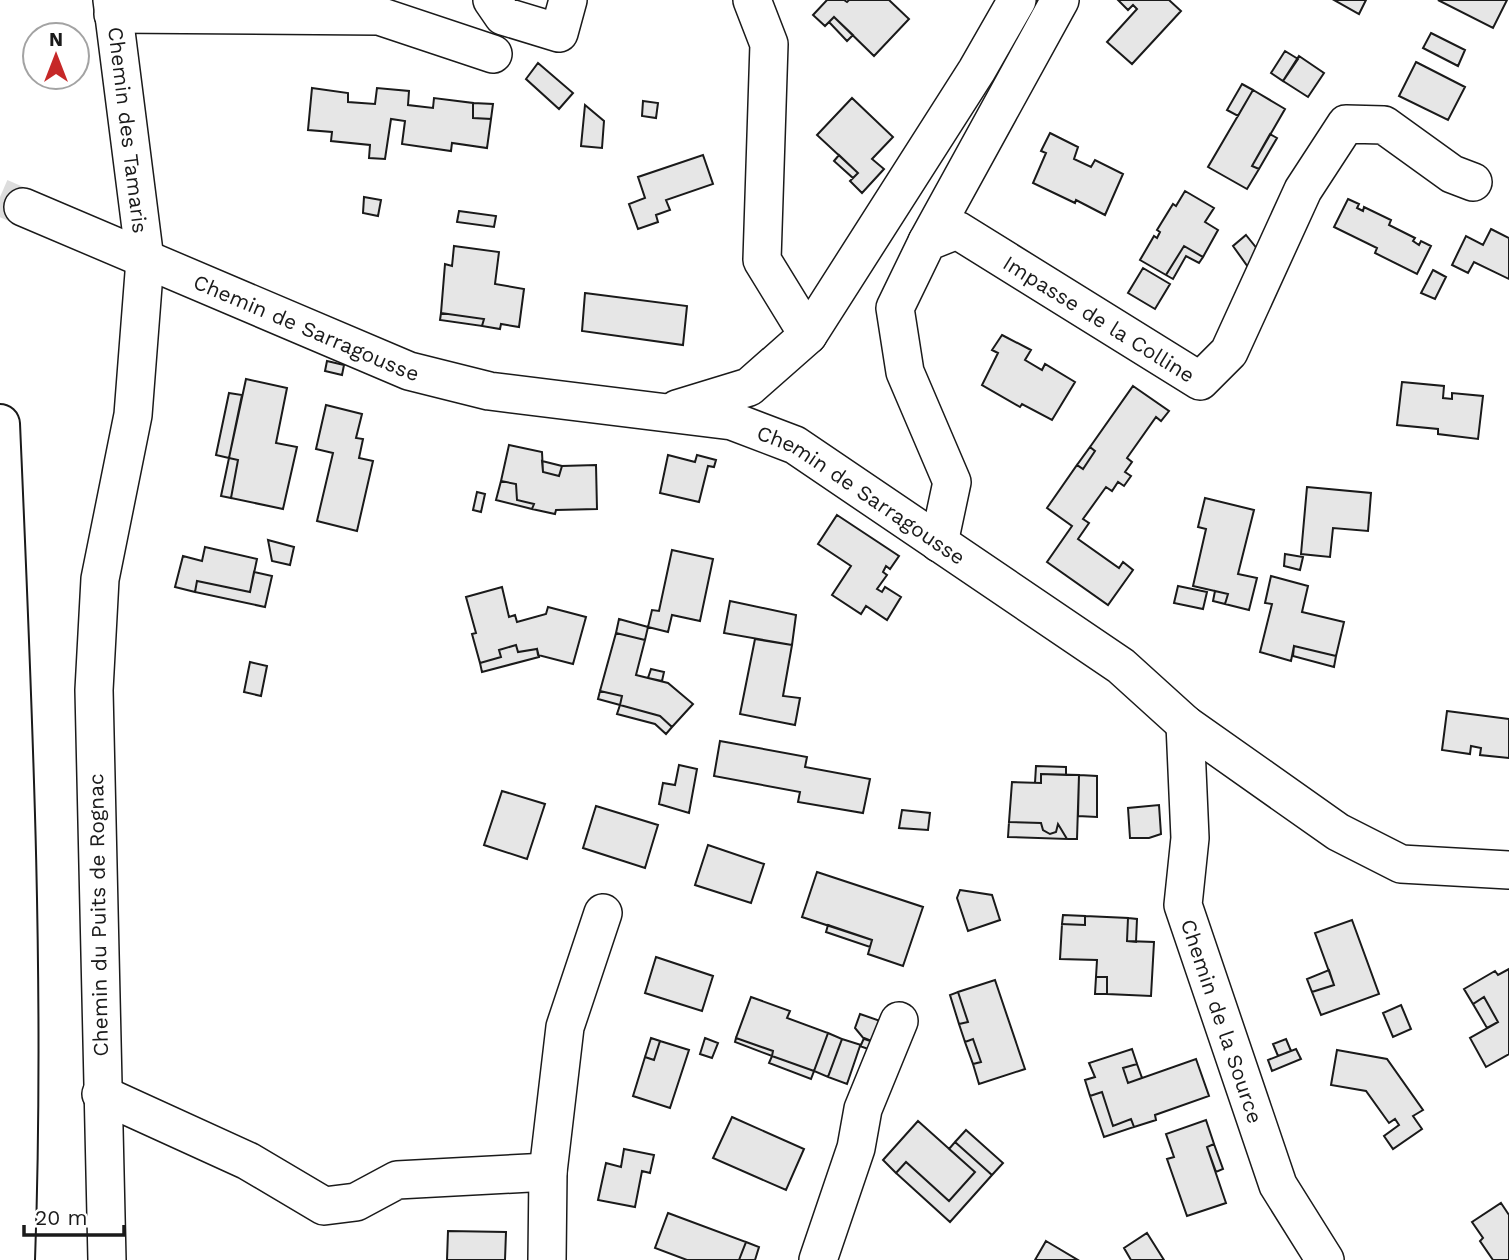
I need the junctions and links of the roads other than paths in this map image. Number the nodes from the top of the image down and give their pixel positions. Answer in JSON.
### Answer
{"nodes":[{"id":1,"x":492,"y":0,"type":"edge"},
{"id":2,"x":568,"y":0,"type":"edge"},
{"id":3,"x":752,"y":0,"type":"edge"},
{"id":4,"x":1017,"y":0,"type":"edge"},
{"id":5,"x":1060,"y":0,"type":"edge"},
{"id":6,"x":113,"y":7,"type":"edge"},
{"id":7,"x":493,"y":54,"type":"dead end"},
{"id":8,"x":1473,"y":182,"type":"dead end"},
{"id":9,"x":23,"y":207,"type":"tunnel mouth"},
{"id":10,"x":927,"y":242,"type":"junction"},
{"id":11,"x":145,"y":260,"type":"junction"},
{"id":12,"x":808,"y":335,"type":"junction"},
{"id":13,"x":665,"y":413,"type":"junction"},
{"id":14,"x":0,"y":424,"type":"edge"},
{"id":15,"x":939,"y":543,"type":"junction"},
{"id":16,"x":1185,"y":724,"type":"junction"},
{"id":17,"x":1509,"y":870,"type":"edge"},
{"id":18,"x":603,"y":913,"type":"dead end"},
{"id":19,"x":899,"y":1021,"type":"dead end"},
{"id":20,"x":101,"y":1094,"type":"junction"},
{"id":21,"x":548,"y":1172,"type":"junction"},
{"id":22,"x":15,"y":1260,"type":"edge"},
{"id":23,"x":107,"y":1260,"type":"edge"},
{"id":24,"x":547,"y":1260,"type":"edge"},
{"id":25,"x":818,"y":1260,"type":"edge"},
{"id":26,"x":1325,"y":1260,"type":"edge"}],
"edges":[{"from":1,"to":2,"type":"street"},
{"from":3,"to":12,"type":"street"},
{"from":4,"to":12,"type":"street"},
{"from":5,"to":10,"type":"street"},
{"from":6,"to":7,"type":"street"},
{"from":6,"to":11,"type":"street","name":"Chemin des Tamaris"},
{"from":8,"to":10,"type":"street","name":"Impasse de la Colline"},
{"from":9,"to":11,"type":"street","name":"Chemin de Sarragousse"},
{"from":10,"to":15,"type":"street"},
{"from":11,"to":13,"type":"street","name":"Chemin de Sarragousse"},
{"from":11,"to":20,"type":"street","name":"Chemin du Puits de Rognac"},
{"from":12,"to":13,"type":"street"},
{"from":13,"to":15,"type":"street","name":"Chemin de Sarragousse"},
{"from":14,"to":22,"type":"highway"},
{"from":15,"to":16,"type":"street","name":"Chemin de Sarragousse"},
{"from":16,"to":17,"type":"street","name":"Chemin de Sarragousse"},
{"from":16,"to":26,"type":"street","name":"Chemin de la Source"},
{"from":18,"to":21,"type":"street"},
{"from":19,"to":25,"type":"street"},
{"from":20,"to":21,"type":"street"},
{"from":20,"to":23,"type":"street","name":"Chemin du Puits de Rognac"},
{"from":21,"to":24,"type":"street"}]}
